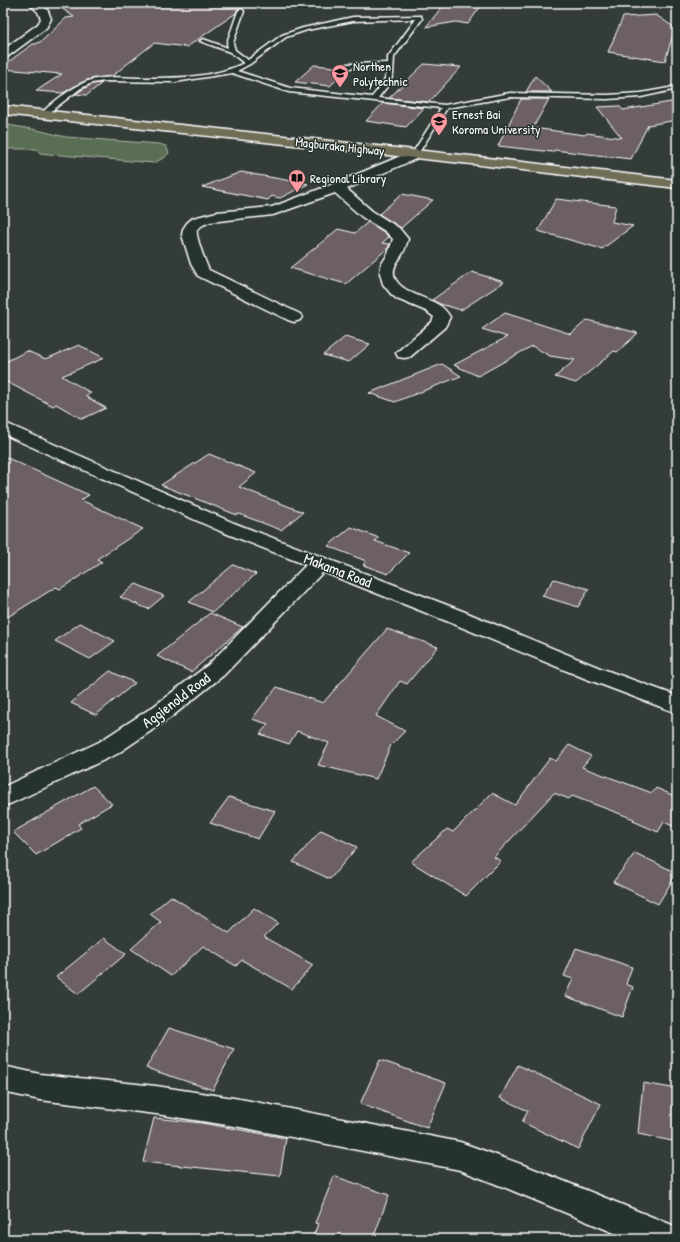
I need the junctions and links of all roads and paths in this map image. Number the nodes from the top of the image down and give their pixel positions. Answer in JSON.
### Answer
{"nodes":[{"id":1,"x":54,"y":3,"type":"edge"},
{"id":2,"x":36,"y":4,"type":"edge"},
{"id":3,"x":241,"y":11,"type":"dead end"},
{"id":4,"x":203,"y":41,"type":"dead end"},
{"id":5,"x":232,"y":51,"type":"junction"},
{"id":6,"x":3,"y":55,"type":"edge"},
{"id":7,"x":248,"y":63,"type":"junction"},
{"id":8,"x":390,"y":65,"type":"junction"},
{"id":9,"x":347,"y":66,"type":"dead end"},
{"id":10,"x":232,"y":71,"type":"junction"},
{"id":11,"x":677,"y":87,"type":"edge"},
{"id":12,"x":374,"y":99,"type":"junction"},
{"id":13,"x":445,"y":107,"type":"junction"},
{"id":14,"x":3,"y":110,"type":"edge"},
{"id":15,"x":44,"y":114,"type":"junction"},
{"id":16,"x":415,"y":154,"type":"junction"},
{"id":17,"x":677,"y":184,"type":"edge"},
{"id":18,"x":338,"y":188,"type":"junction"},
{"id":19,"x":294,"y":317,"type":"dead end"},
{"id":20,"x":404,"y":353,"type":"dead end"},
{"id":21,"x":3,"y":427,"type":"edge"},
{"id":22,"x":320,"y":563,"type":"junction"},
{"id":23,"x":677,"y":705,"type":"edge"},
{"id":24,"x":3,"y":797,"type":"edge"},
{"id":25,"x":3,"y":1078,"type":"edge"},
{"id":26,"x":668,"y":1239,"type":"edge"}],
"edges":[{"from":1,"to":2,"type":"street"},
{"from":2,"to":6,"type":"street"},
{"from":3,"to":5,"type":"lane"},
{"from":4,"to":5,"type":"lane"},
{"from":5,"to":7,"type":"lane"},
{"from":7,"to":8,"type":"lane"},
{"from":7,"to":10,"type":"lane"},
{"from":8,"to":9,"type":"lane"},
{"from":8,"to":12,"type":"lane"},
{"from":10,"to":12,"type":"lane"},
{"from":10,"to":15,"type":"lane"},
{"from":11,"to":13,"type":"lane"},
{"from":12,"to":13,"type":"lane"},
{"from":13,"to":16,"type":"lane"},
{"from":14,"to":15,"type":"main road","name":"Magburaka Highway"},
{"from":15,"to":16,"type":"main road","name":"Magburaka Highway"},
{"from":16,"to":17,"type":"main road","name":"Magburaka Highway"},
{"from":16,"to":18,"type":"street"},
{"from":18,"to":19,"type":"street"},
{"from":18,"to":20,"type":"street"},
{"from":21,"to":22,"type":"street","name":"Makama Road"},
{"from":22,"to":23,"type":"street","name":"Makama Road"},
{"from":22,"to":24,"type":"street","name":"Aggienold Road"},
{"from":25,"to":26,"type":"street"}]}
